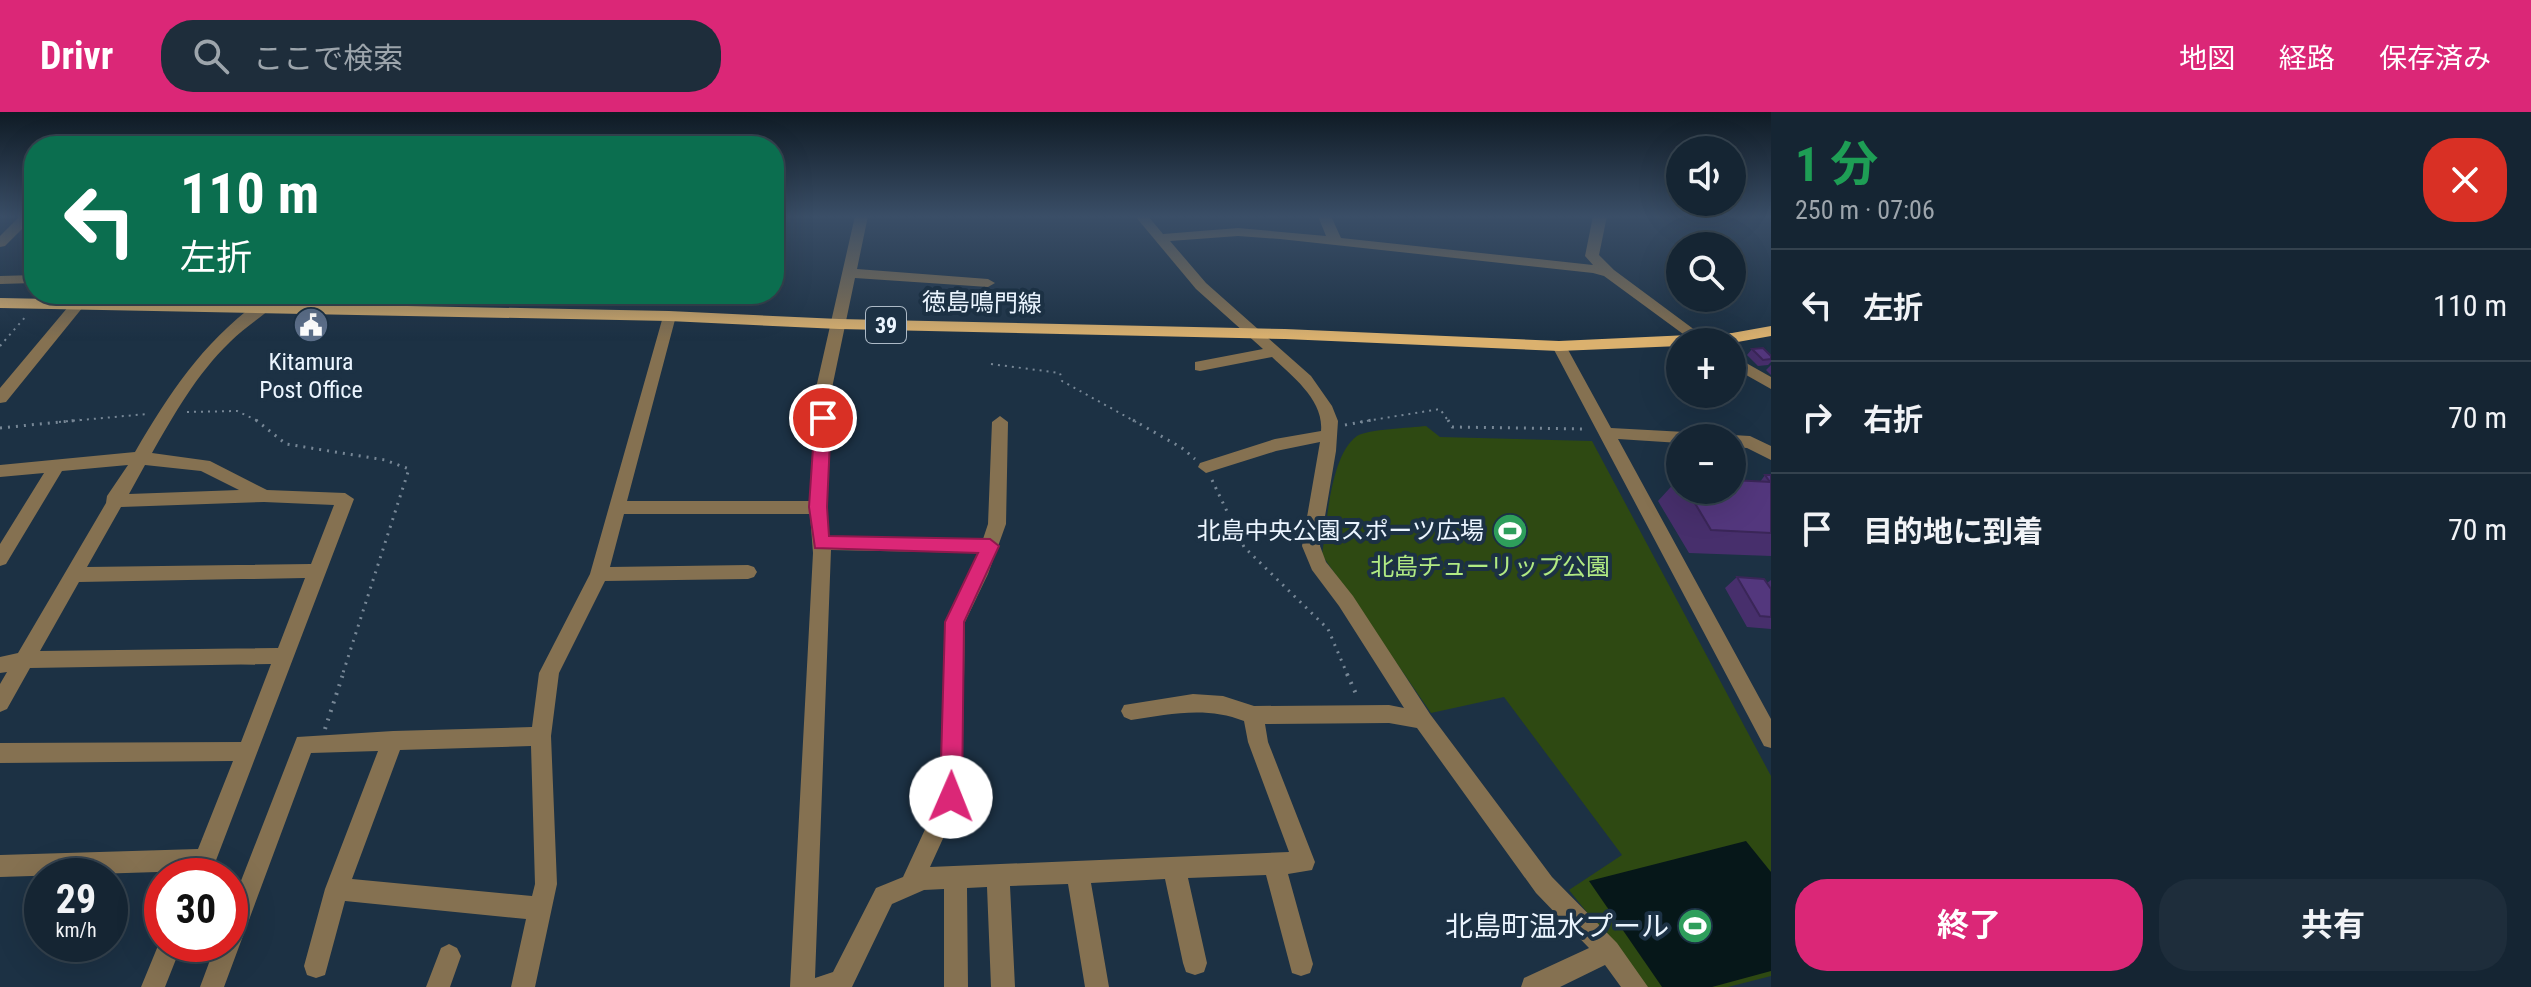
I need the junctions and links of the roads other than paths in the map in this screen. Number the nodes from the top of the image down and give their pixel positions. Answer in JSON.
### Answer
{"nodes":[{"id":1,"x":852,"y":257,"type":"edge"},
{"id":2,"x":1175,"y":257,"type":"edge"},
{"id":3,"x":1485,"y":257,"type":"edge"},
{"id":4,"x":1593,"y":257,"type":"edge"},
{"id":5,"x":848,"y":273,"type":"junction"},
{"id":6,"x":1609,"y":273,"type":"junction"},
{"id":7,"x":24,"y":279,"type":"edge"},
{"id":8,"x":0,"y":280,"type":"edge"},
{"id":9,"x":988,"y":283,"type":"dead end"},
{"id":10,"x":0,"y":303,"type":"edge"},
{"id":11,"x":24,"y":304,"type":"edge"},
{"id":12,"x":38,"y":304,"type":"edge"},
{"id":13,"x":78,"y":304,"type":"junction"},
{"id":14,"x":263,"y":304,"type":"edge"},
{"id":15,"x":257,"y":308,"type":"junction"},
{"id":16,"x":669,"y":316,"type":"junction"},
{"id":17,"x":839,"y":324,"type":"junction"},
{"id":18,"x":1685,"y":328,"type":"edge"},
{"id":19,"x":1771,"y":331,"type":"edge"},
{"id":20,"x":1253,"y":333,"type":"junction"},
{"id":21,"x":1746,"y":335,"type":"edge"},
{"id":22,"x":1666,"y":341,"type":"edge"},
{"id":23,"x":1559,"y":346,"type":"junction"},
{"id":24,"x":1274,"y":352,"type":"junction"},
{"id":25,"x":1200,"y":366,"type":"dead end"},
{"id":26,"x":1746,"y":369,"type":"edge"},
{"id":27,"x":1771,"y":384,"type":"edge"},
{"id":28,"x":0,"y":398,"type":"edge"},
{"id":29,"x":1000,"y":422,"type":"dead end"},
{"id":30,"x":1329,"y":431,"type":"junction"},
{"id":31,"x":1605,"y":431,"type":"junction"},
{"id":32,"x":1666,"y":436,"type":"edge"},
{"id":33,"x":1746,"y":442,"type":"edge"},
{"id":34,"x":1771,"y":454,"type":"edge"},
{"id":35,"x":138,"y":458,"type":"junction"},
{"id":36,"x":57,"y":466,"type":"junction"},
{"id":37,"x":1206,"y":467,"type":"road end"},
{"id":38,"x":0,"y":471,"type":"edge"},
{"id":39,"x":264,"y":496,"type":"junction"},
{"id":40,"x":113,"y":501,"type":"junction"},
{"id":41,"x":818,"y":507,"type":"junction"},
{"id":42,"x":619,"y":508,"type":"junction"},
{"id":43,"x":821,"y":543,"type":"junction"},
{"id":44,"x":990,"y":546,"type":"junction"},
{"id":45,"x":0,"y":559,"type":"edge"},
{"id":46,"x":317,"y":571,"type":"junction"},
{"id":47,"x":748,"y":572,"type":"dead end"},
{"id":48,"x":599,"y":574,"type":"junction"},
{"id":49,"x":73,"y":575,"type":"junction"},
{"id":50,"x":283,"y":656,"type":"junction"},
{"id":51,"x":26,"y":660,"type":"junction"},
{"id":52,"x":0,"y":665,"type":"edge"},
{"id":53,"x":0,"y":703,"type":"edge"},
{"id":54,"x":1131,"y":711,"type":"dead end"},
{"id":55,"x":1253,"y":715,"type":"junction"},
{"id":56,"x":1423,"y":720,"type":"junction"},
{"id":57,"x":541,"y":736,"type":"junction"},
{"id":58,"x":1771,"y":739,"type":"edge"},
{"id":59,"x":393,"y":740,"type":"junction"},
{"id":60,"x":249,"y":751,"type":"junction"},
{"id":61,"x":0,"y":753,"type":"edge"},
{"id":62,"x":206,"y":858,"type":"edge"},
{"id":63,"x":1274,"y":863,"type":"junction"},
{"id":64,"x":0,"y":866,"type":"edge"},
{"id":65,"x":144,"y":867,"type":"edge"},
{"id":66,"x":1174,"y":867,"type":"junction"},
{"id":67,"x":1078,"y":872,"type":"junction"},
{"id":68,"x":998,"y":875,"type":"junction"},
{"id":69,"x":955,"y":877,"type":"junction"},
{"id":70,"x":911,"y":884,"type":"junction"},
{"id":71,"x":337,"y":889,"type":"junction"},
{"id":72,"x":248,"y":892,"type":"edge"},
{"id":73,"x":541,"y":909,"type":"junction"},
{"id":74,"x":1609,"y":951,"type":"junction"},
{"id":75,"x":449,"y":956,"type":"dead end"},
{"id":76,"x":163,"y":962,"type":"edge"},
{"id":77,"x":221,"y":962,"type":"edge"},
{"id":78,"x":1195,"y":963,"type":"dead end"},
{"id":79,"x":1301,"y":964,"type":"dead end"},
{"id":80,"x":316,"y":966,"type":"dead end"},
{"id":81,"x":153,"y":987,"type":"edge"},
{"id":82,"x":212,"y":987,"type":"edge"},
{"id":83,"x":438,"y":987,"type":"edge"},
{"id":84,"x":523,"y":987,"type":"edge"},
{"id":85,"x":802,"y":987,"type":"edge"},
{"id":86,"x":823,"y":987,"type":"edge"},
{"id":87,"x":956,"y":987,"type":"edge"},
{"id":88,"x":1003,"y":987,"type":"edge"},
{"id":89,"x":1097,"y":987,"type":"edge"},
{"id":90,"x":1533,"y":987,"type":"edge"},
{"id":91,"x":1636,"y":987,"type":"edge"}],
"edges":[{"from":1,"to":5,"type":"street"},
{"from":2,"to":20,"type":"street"},
{"from":3,"to":6,"type":"street"},
{"from":4,"to":6,"type":"street"},
{"from":5,"to":9,"type":"street"},
{"from":5,"to":17,"type":"street"},
{"from":6,"to":18,"type":"street"},
{"from":7,"to":8,"type":"street"},
{"from":10,"to":11,"type":"main road","name":"徳島鳴門線","number":"39"},
{"from":12,"to":13,"type":"main road","name":"徳島鳴門線","number":"39"},
{"from":13,"to":15,"type":"main road","name":"徳島鳴門線","number":"39"},
{"from":13,"to":28,"type":"street"},
{"from":14,"to":15,"type":"street"},
{"from":15,"to":16,"type":"main road","name":"徳島鳴門線","number":"39"},
{"from":15,"to":35,"type":"street"},
{"from":16,"to":17,"type":"main road","name":"徳島鳴門線","number":"39"},
{"from":16,"to":42,"type":"street"},
{"from":17,"to":20,"type":"main road","name":"徳島鳴門線","number":"39"},
{"from":17,"to":41,"type":"street"},
{"from":19,"to":21,"type":"main road","name":"徳島鳴門線","number":"39"},
{"from":20,"to":23,"type":"main road","name":"徳島鳴門線","number":"39"},
{"from":20,"to":24,"type":"street"},
{"from":22,"to":23,"type":"main road","name":"徳島鳴門線","number":"39"},
{"from":23,"to":31,"type":"street"},
{"from":24,"to":25,"type":"street"},
{"from":24,"to":30,"type":"street"},
{"from":26,"to":27,"type":"street"},
{"from":29,"to":44,"type":"street"},
{"from":30,"to":37,"type":"street"},
{"from":30,"to":56,"type":"street"},
{"from":31,"to":32,"type":"street"},
{"from":31,"to":58,"type":"street"},
{"from":33,"to":34,"type":"street"},
{"from":35,"to":36,"type":"street"},
{"from":35,"to":39,"type":"street"},
{"from":35,"to":40,"type":"street"},
{"from":36,"to":38,"type":"street"},
{"from":36,"to":45,"type":"street"},
{"from":39,"to":40,"type":"street"},
{"from":39,"to":46,"type":"street"},
{"from":40,"to":49,"type":"street"},
{"from":41,"to":42,"type":"street"},
{"from":41,"to":43,"type":"street"},
{"from":42,"to":48,"type":"street"},
{"from":43,"to":44,"type":"street"},
{"from":43,"to":85,"type":"street"},
{"from":44,"to":70,"type":"street"},
{"from":46,"to":49,"type":"street"},
{"from":46,"to":50,"type":"street"},
{"from":47,"to":48,"type":"street"},
{"from":48,"to":57,"type":"street"},
{"from":49,"to":51,"type":"street"},
{"from":50,"to":51,"type":"street"},
{"from":50,"to":60,"type":"street"},
{"from":51,"to":52,"type":"street"},
{"from":51,"to":53,"type":"street"},
{"from":54,"to":55,"type":"street"},
{"from":55,"to":56,"type":"street"},
{"from":55,"to":63,"type":"street"},
{"from":56,"to":74,"type":"street"},
{"from":57,"to":59,"type":"street"},
{"from":57,"to":73,"type":"street"},
{"from":59,"to":71,"type":"street"},
{"from":59,"to":72,"type":"street"},
{"from":60,"to":61,"type":"street"},
{"from":60,"to":62,"type":"street"},
{"from":63,"to":66,"type":"street"},
{"from":63,"to":79,"type":"street"},
{"from":64,"to":65,"type":"street"},
{"from":66,"to":67,"type":"street"},
{"from":66,"to":78,"type":"street"},
{"from":67,"to":68,"type":"street"},
{"from":67,"to":89,"type":"street"},
{"from":68,"to":69,"type":"street"},
{"from":68,"to":88,"type":"street"},
{"from":69,"to":70,"type":"street"},
{"from":69,"to":87,"type":"street"},
{"from":70,"to":86,"type":"street"},
{"from":71,"to":73,"type":"street"},
{"from":71,"to":80,"type":"street"},
{"from":73,"to":84,"type":"street"},
{"from":74,"to":90,"type":"street"},
{"from":74,"to":91,"type":"street"},
{"from":75,"to":83,"type":"street"},
{"from":76,"to":81,"type":"street"},
{"from":77,"to":82,"type":"street"}]}
